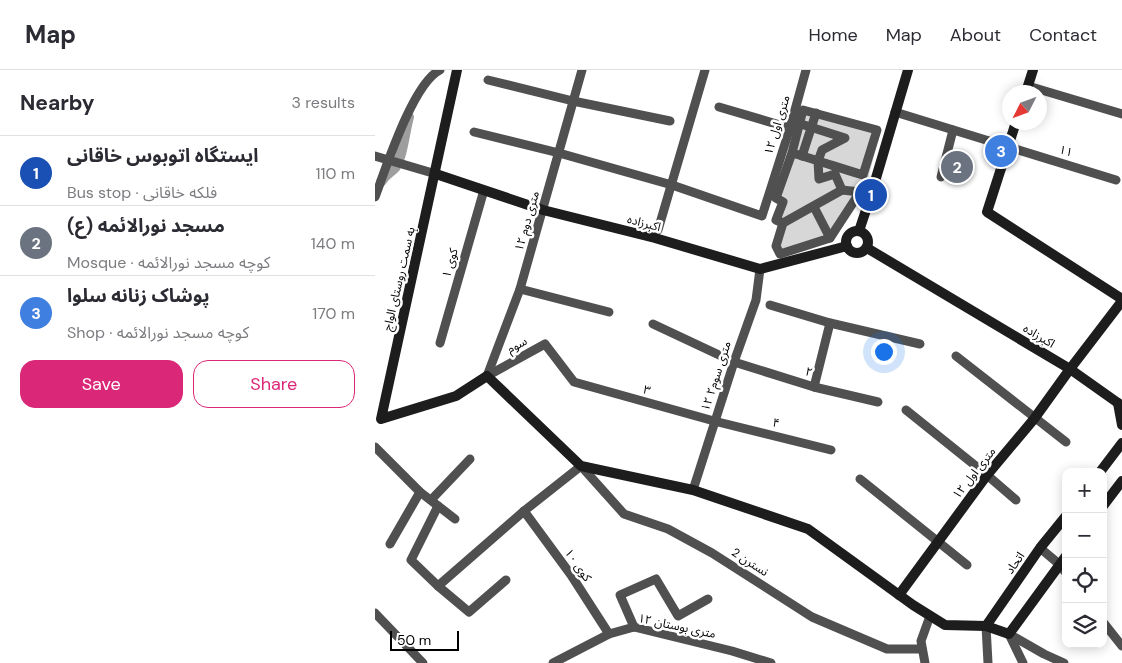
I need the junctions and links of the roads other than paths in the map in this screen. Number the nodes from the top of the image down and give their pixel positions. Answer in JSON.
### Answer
{"nodes":[{"id":1,"x":440,"y":70,"type":"edge"},
{"id":2,"x":457,"y":70,"type":"edge"},
{"id":3,"x":582,"y":70,"type":"edge"},
{"id":4,"x":705,"y":70,"type":"edge"},
{"id":5,"x":806,"y":70,"type":"edge"},
{"id":6,"x":908,"y":70,"type":"edge"},
{"id":7,"x":1033,"y":70,"type":"edge"},
{"id":8,"x":488,"y":80,"type":"dead end"},
{"id":9,"x":1028,"y":85,"type":"edge"},
{"id":10,"x":1047,"y":94,"type":"edge"},
{"id":11,"x":573,"y":101,"type":"junction"},
{"id":12,"x":719,"y":108,"type":"dead end"},
{"id":13,"x":895,"y":112,"type":"junction"},
{"id":14,"x":815,"y":114,"type":"junction"},
{"id":15,"x":1122,"y":114,"type":"edge"},
{"id":16,"x":671,"y":121,"type":"dead end"},
{"id":17,"x":801,"y":124,"type":"junction"},
{"id":18,"x":811,"y":127,"type":"junction"},
{"id":19,"x":790,"y":128,"type":"junction"},
{"id":20,"x":953,"y":130,"type":"junction"},
{"id":21,"x":1013,"y":130,"type":"edge"},
{"id":22,"x":475,"y":132,"type":"dead end"},
{"id":23,"x":1008,"y":147,"type":"junction"},
{"id":24,"x":559,"y":153,"type":"junction"},
{"id":25,"x":792,"y":153,"type":"junction"},
{"id":26,"x":375,"y":156,"type":"edge"},
{"id":27,"x":802,"y":156,"type":"junction"},
{"id":28,"x":389,"y":160,"type":"junction"},
{"id":29,"x":818,"y":161,"type":"junction"},
{"id":30,"x":435,"y":174,"type":"junction"},
{"id":31,"x":941,"y":178,"type":"dead end"},
{"id":32,"x":1116,"y":180,"type":"dead end"},
{"id":33,"x":672,"y":185,"type":"junction"},
{"id":34,"x":484,"y":190,"type":"junction"},
{"id":35,"x":842,"y":190,"type":"junction"},
{"id":36,"x":375,"y":197,"type":"edge"},
{"id":37,"x":814,"y":207,"type":"junction"},
{"id":38,"x":543,"y":210,"type":"junction"},
{"id":39,"x":783,"y":223,"type":"junction"},
{"id":40,"x":658,"y":230,"type":"dead end"},
{"id":41,"x":859,"y":231,"type":"junction"},
{"id":42,"x":830,"y":238,"type":"junction"},
{"id":43,"x":847,"y":246,"type":"junction"},
{"id":44,"x":867,"y":248,"type":"junction"},
{"id":45,"x":760,"y":269,"type":"junction"},
{"id":46,"x":520,"y":289,"type":"junction"},
{"id":47,"x":1122,"y":300,"type":"edge"},
{"id":48,"x":770,"y":305,"type":"dead end"},
{"id":49,"x":609,"y":312,"type":"dead end"},
{"id":50,"x":829,"y":323,"type":"junction"},
{"id":51,"x":653,"y":324,"type":"dead end"},
{"id":52,"x":440,"y":344,"type":"dead end"},
{"id":53,"x":920,"y":344,"type":"dead end"},
{"id":54,"x":955,"y":356,"type":"dead end"},
{"id":55,"x":734,"y":362,"type":"junction"},
{"id":56,"x":1070,"y":369,"type":"junction"},
{"id":57,"x":487,"y":376,"type":"junction"},
{"id":58,"x":574,"y":382,"type":"joint"},
{"id":59,"x":815,"y":387,"type":"junction"},
{"id":60,"x":878,"y":402,"type":"dead end"},
{"id":61,"x":1120,"y":403,"type":"edge"},
{"id":62,"x":906,"y":410,"type":"dead end"},
{"id":63,"x":1034,"y":419,"type":"junction"},
{"id":64,"x":378,"y":420,"type":"edge"},
{"id":65,"x":715,"y":422,"type":"junction"},
{"id":66,"x":1122,"y":425,"type":"edge"},
{"id":67,"x":1066,"y":442,"type":"dead end"},
{"id":68,"x":1122,"y":443,"type":"edge"},
{"id":69,"x":375,"y":447,"type":"edge"},
{"id":70,"x":831,"y":450,"type":"dead end"},
{"id":71,"x":470,"y":459,"type":"dead end"},
{"id":72,"x":581,"y":466,"type":"junction"},
{"id":73,"x":1103,"y":468,"type":"edge"},
{"id":74,"x":987,"y":475,"type":"junction"},
{"id":75,"x":860,"y":479,"type":"dead end"},
{"id":76,"x":1122,"y":481,"type":"edge"},
{"id":77,"x":693,"y":490,"type":"junction"},
{"id":78,"x":420,"y":492,"type":"junction"},
{"id":79,"x":1016,"y":500,"type":"dead end"},
{"id":80,"x":1107,"y":501,"type":"edge"},
{"id":81,"x":434,"y":503,"type":"junction"},
{"id":82,"x":524,"y":511,"type":"junction"},
{"id":83,"x":455,"y":519,"type":"dead end"},
{"id":84,"x":1062,"y":521,"type":"edge"},
{"id":85,"x":938,"y":541,"type":"junction"},
{"id":86,"x":390,"y":544,"type":"dead end"},
{"id":87,"x":1040,"y":548,"type":"junction"},
{"id":88,"x":1062,"y":563,"type":"edge"},
{"id":89,"x":967,"y":565,"type":"dead end"},
{"id":90,"x":1062,"y":567,"type":"edge"},
{"id":91,"x":505,"y":580,"type":"dead end"},
{"id":92,"x":438,"y":586,"type":"junction"},
{"id":93,"x":899,"y":595,"type":"junction"},
{"id":94,"x":708,"y":600,"type":"dead end"},
{"id":95,"x":375,"y":613,"type":"edge"},
{"id":96,"x":930,"y":616,"type":"junction"},
{"id":97,"x":986,"y":626,"type":"junction"},
{"id":98,"x":634,"y":627,"type":"junction"},
{"id":99,"x":1107,"y":627,"type":"edge"},
{"id":100,"x":609,"y":634,"type":"junction"},
{"id":101,"x":1009,"y":634,"type":"junction"},
{"id":102,"x":1122,"y":646,"type":"edge"},
{"id":103,"x":922,"y":649,"type":"junction"},
{"id":104,"x":423,"y":663,"type":"edge"},
{"id":105,"x":553,"y":663,"type":"edge"},
{"id":106,"x":771,"y":663,"type":"edge"},
{"id":107,"x":925,"y":663,"type":"edge"},
{"id":108,"x":988,"y":663,"type":"edge"},
{"id":109,"x":1023,"y":663,"type":"edge"},
{"id":110,"x":1065,"y":663,"type":"edge"}],
"edges":[{"from":1,"to":28,"type":"street"},
{"from":2,"to":30,"type":"street","name":"به سمت روستای الواج"},
{"from":3,"to":11,"type":"street","name":"۱۲ متری دوم"},
{"from":4,"to":33,"type":"street"},
{"from":5,"to":19,"type":"street","name":"۱۲ متری اول"},
{"from":6,"to":13,"type":"street"},
{"from":7,"to":9,"type":"street"},
{"from":8,"to":11,"type":"street"},
{"from":10,"to":15,"type":"street"},
{"from":11,"to":16,"type":"street"},
{"from":11,"to":24,"type":"street","name":"۱۲ متری دوم"},
{"from":12,"to":19,"type":"street"},
{"from":13,"to":20,"type":"street","name":"۱۱"},
{"from":13,"to":41,"type":"street"},
{"from":14,"to":17,"type":"street"},
{"from":14,"to":18,"type":"street"},
{"from":14,"to":29,"type":"street"},
{"from":17,"to":18,"type":"street"},
{"from":17,"to":25,"type":"street"},
{"from":18,"to":27,"type":"street"},
{"from":18,"to":29,"type":"street"},
{"from":19,"to":33,"type":"street","name":"۱۲ متری اول"},
{"from":20,"to":23,"type":"street","name":"۱۱"},
{"from":20,"to":31,"type":"street"},
{"from":21,"to":23,"type":"street"},
{"from":22,"to":24,"type":"street"},
{"from":23,"to":32,"type":"street","name":"۱۱"},
{"from":23,"to":47,"type":"street"},
{"from":24,"to":33,"type":"street"},
{"from":24,"to":38,"type":"street","name":"۱۲ متری دوم"},
{"from":25,"to":27,"type":"street"},
{"from":25,"to":39,"type":"street"},
{"from":26,"to":28,"type":"street"},
{"from":27,"to":29,"type":"street"},
{"from":28,"to":30,"type":"street"},
{"from":28,"to":36,"type":"street"},
{"from":29,"to":35,"type":"street"},
{"from":30,"to":34,"type":"street","name":"اکبرزاده"},
{"from":30,"to":64,"type":"street","name":"به سمت روستای الواج"},
{"from":33,"to":40,"type":"street"},
{"from":34,"to":38,"type":"street","name":"اکبرزاده"},
{"from":34,"to":52,"type":"street","name":"کوی ۱"},
{"from":35,"to":37,"type":"street"},
{"from":35,"to":42,"type":"street"},
{"from":37,"to":39,"type":"street"},
{"from":37,"to":42,"type":"street"},
{"from":38,"to":45,"type":"street","name":"اکبرزاده"},
{"from":38,"to":46,"type":"street","name":"۱۲ متری دوم"},
{"from":39,"to":42,"type":"street"},
{"from":41,"to":43,"type":"street"},
{"from":41,"to":44,"type":"street"},
{"from":43,"to":44,"type":"street"},
{"from":43,"to":45,"type":"street"},
{"from":44,"to":56,"type":"street","name":"اکبرزاده"},
{"from":45,"to":55,"type":"street","name":"۱۲ متری سوم۲"},
{"from":46,"to":49,"type":"street"},
{"from":46,"to":57,"type":"street","name":"۱۲ متری دوم"},
{"from":47,"to":56,"type":"street","name":"۱۲ متری اول"},
{"from":48,"to":50,"type":"street"},
{"from":50,"to":53,"type":"street"},
{"from":50,"to":59,"type":"street"},
{"from":51,"to":55,"type":"street","name":"۲"},
{"from":54,"to":63,"type":"street"},
{"from":55,"to":59,"type":"street","name":"۲"},
{"from":55,"to":65,"type":"street","name":"۱۲ متری سوم۲"},
{"from":56,"to":61,"type":"street","name":"اکبرزاده"},
{"from":56,"to":63,"type":"street","name":"۱۲ متری اول"},
{"from":57,"to":58,"type":"street","name":"سوم"},
{"from":57,"to":64,"type":"street"},
{"from":57,"to":72,"type":"street"},
{"from":58,"to":65,"type":"street","name":"۳"},
{"from":59,"to":60,"type":"street","name":"۲"},
{"from":61,"to":66,"type":"street"},
{"from":62,"to":74,"type":"street"},
{"from":63,"to":67,"type":"street"},
{"from":63,"to":74,"type":"street","name":"۱۲ متری اول"},
{"from":65,"to":70,"type":"street","name":"۴"},
{"from":65,"to":77,"type":"street","name":"۱۲ متری سوم۲"},
{"from":68,"to":73,"type":"street"},
{"from":69,"to":78,"type":"street"},
{"from":71,"to":81,"type":"street"},
{"from":72,"to":77,"type":"street"},
{"from":72,"to":82,"type":"street"},
{"from":72,"to":103,"type":"street","name":"نسترن 2"},
{"from":74,"to":79,"type":"street"},
{"from":74,"to":85,"type":"street","name":"۱۲ متری اول"},
{"from":75,"to":85,"type":"street"},
{"from":76,"to":80,"type":"street"},
{"from":77,"to":93,"type":"street"},
{"from":78,"to":81,"type":"street"},
{"from":78,"to":86,"type":"street"},
{"from":81,"to":83,"type":"street"},
{"from":81,"to":92,"type":"street"},
{"from":82,"to":92,"type":"street"},
{"from":82,"to":100,"type":"street","name":"کوی ۱۰"},
{"from":84,"to":87,"type":"street","name":"اتحاد"},
{"from":85,"to":89,"type":"street"},
{"from":85,"to":93,"type":"street","name":"۱۲ متری اول"},
{"from":87,"to":88,"type":"street"},
{"from":87,"to":97,"type":"street","name":"اتحاد"},
{"from":90,"to":101,"type":"street"},
{"from":91,"to":92,"type":"street"},
{"from":93,"to":96,"type":"street"},
{"from":94,"to":98,"type":"street"},
{"from":95,"to":104,"type":"street"},
{"from":96,"to":97,"type":"street"},
{"from":96,"to":103,"type":"street"},
{"from":97,"to":101,"type":"street"},
{"from":97,"to":108,"type":"street"},
{"from":98,"to":100,"type":"street","name":"۱۲ متری بوستان"},
{"from":98,"to":106,"type":"street","name":"۱۲ متری بوستان"},
{"from":99,"to":102,"type":"street"},
{"from":100,"to":105,"type":"street","name":"۱۲ متری بوستان"},
{"from":101,"to":109,"type":"street"},
{"from":101,"to":110,"type":"street"},
{"from":103,"to":107,"type":"street"}]}
